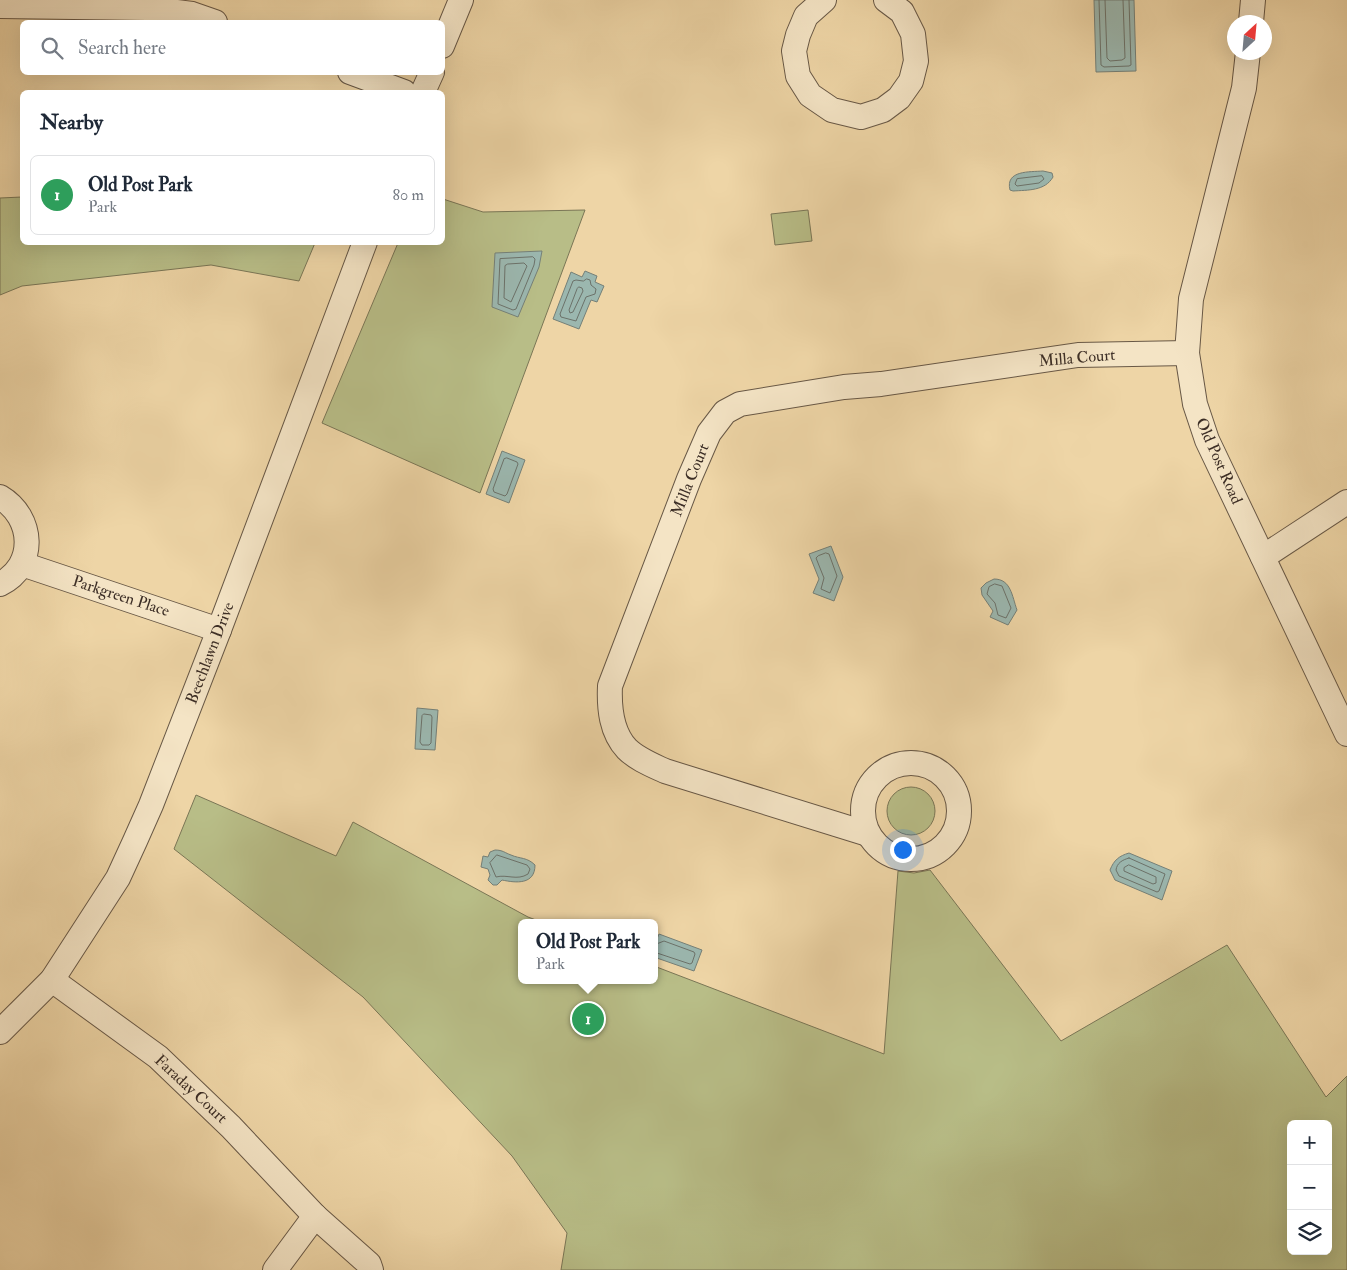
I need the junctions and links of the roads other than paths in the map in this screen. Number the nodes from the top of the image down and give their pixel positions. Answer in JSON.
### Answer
{"nodes":[{"id":1,"x":462,"y":0,"type":"edge"},
{"id":2,"x":824,"y":0,"type":"edge"},
{"id":3,"x":886,"y":0,"type":"edge"},
{"id":4,"x":1253,"y":0,"type":"edge"},
{"id":5,"x":90,"y":4,"type":"edge"},
{"id":6,"x":0,"y":6,"type":"edge"},
{"id":7,"x":1252,"y":15,"type":"edge"},
{"id":8,"x":209,"y":20,"type":"edge"},
{"id":9,"x":445,"y":39,"type":"edge"},
{"id":10,"x":1247,"y":60,"type":"edge"},
{"id":11,"x":358,"y":75,"type":"edge"},
{"id":12,"x":431,"y":75,"type":"edge"},
{"id":13,"x":399,"y":90,"type":"edge"},
{"id":14,"x":424,"y":90,"type":"edge"},
{"id":15,"x":364,"y":245,"type":"edge"},
{"id":16,"x":1187,"y":353,"type":"junction"},
{"id":17,"x":0,"y":497,"type":"edge"},
{"id":18,"x":1347,"y":502,"type":"edge"},
{"id":19,"x":1263,"y":557,"type":"junction"},
{"id":20,"x":22,"y":564,"type":"junction"},
{"id":21,"x":0,"y":584,"type":"edge"},
{"id":22,"x":219,"y":630,"type":"junction"},
{"id":23,"x":1347,"y":734,"type":"edge"},
{"id":24,"x":868,"y":834,"type":"junction"},
{"id":25,"x":52,"y":980,"type":"junction"},
{"id":26,"x":0,"y":1032,"type":"edge"},
{"id":27,"x":315,"y":1216,"type":"junction"},
{"id":28,"x":275,"y":1270,"type":"edge"},
{"id":29,"x":371,"y":1270,"type":"edge"}],
"edges":[{"from":1,"to":9,"type":"street"},
{"from":2,"to":3,"type":"street"},
{"from":4,"to":7,"type":"street"},
{"from":5,"to":6,"type":"street"},
{"from":5,"to":8,"type":"street"},
{"from":10,"to":16,"type":"street","name":"Old Post Road"},
{"from":11,"to":13,"type":"street"},
{"from":12,"to":14,"type":"street"},
{"from":15,"to":22,"type":"street","name":"Beechlawn Drive"},
{"from":16,"to":19,"type":"street","name":"Old Post Road"},
{"from":16,"to":24,"type":"street","name":"Milla Court"},
{"from":17,"to":20,"type":"street"},
{"from":18,"to":19,"type":"street"},
{"from":19,"to":23,"type":"street","name":"Old Post Road"},
{"from":20,"to":21,"type":"street"},
{"from":20,"to":22,"type":"street","name":"Parkgreen Place"},
{"from":22,"to":25,"type":"street","name":"Beechlawn Drive"},
{"from":24,"to":24,"type":"street","name":"Milla Court"},
{"from":25,"to":26,"type":"street","name":"Beechlawn Drive"},
{"from":25,"to":27,"type":"street","name":"Faraday Court"},
{"from":27,"to":28,"type":"street"},
{"from":27,"to":29,"type":"street","name":"Faraday Court"}]}
